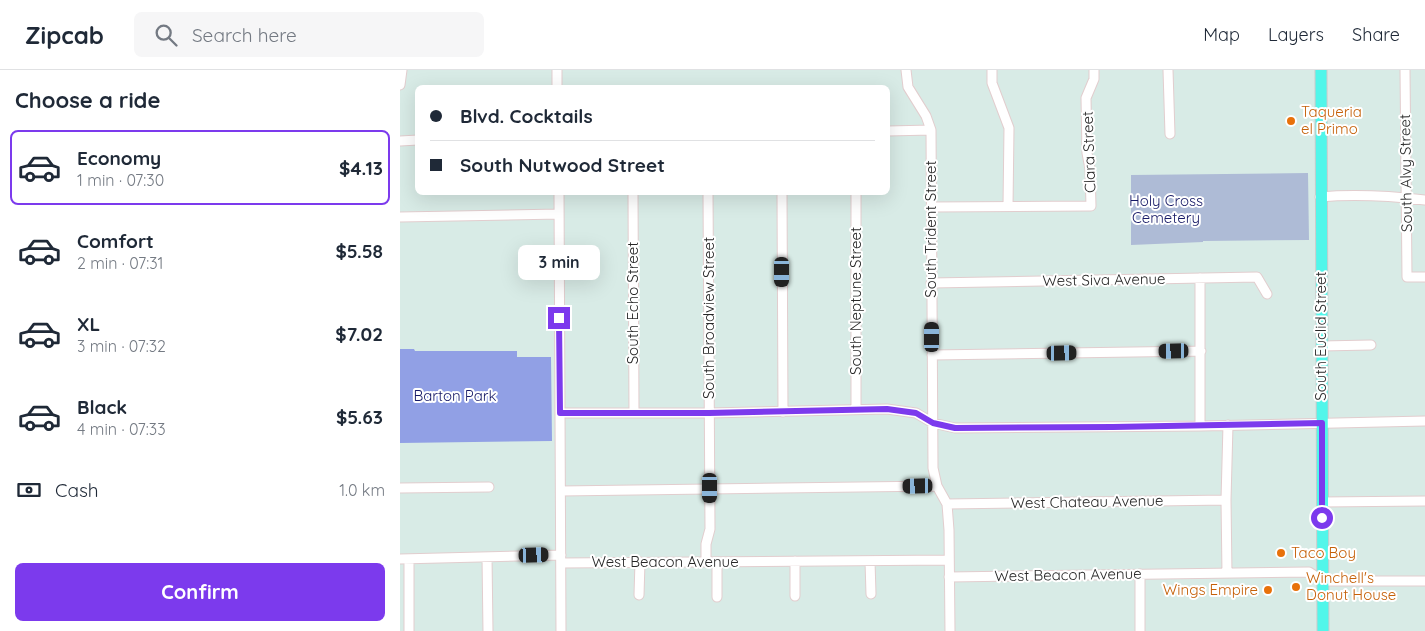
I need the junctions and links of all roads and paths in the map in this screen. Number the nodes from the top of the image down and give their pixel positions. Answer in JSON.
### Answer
{"nodes":[{"id":1,"x":402,"y":70,"type":"edge"},
{"id":2,"x":557,"y":70,"type":"edge"},
{"id":3,"x":906,"y":70,"type":"edge"},
{"id":4,"x":992,"y":70,"type":"edge"},
{"id":5,"x":1094,"y":70,"type":"edge"},
{"id":6,"x":1168,"y":70,"type":"edge"},
{"id":7,"x":1320,"y":70,"type":"edge"},
{"id":8,"x":1405,"y":70,"type":"edge"},
{"id":9,"x":400,"y":85,"type":"edge"},
{"id":10,"x":557,"y":85,"type":"edge"},
{"id":11,"x":931,"y":130,"type":"junction"},
{"id":12,"x":890,"y":131,"type":"edge"},
{"id":13,"x":1170,"y":134,"type":"dead end"},
{"id":14,"x":400,"y":140,"type":"edge"},
{"id":15,"x":415,"y":140,"type":"edge"},
{"id":16,"x":558,"y":195,"type":"edge"},
{"id":17,"x":633,"y":195,"type":"edge"},
{"id":18,"x":708,"y":195,"type":"edge"},
{"id":19,"x":782,"y":195,"type":"edge"},
{"id":20,"x":856,"y":195,"type":"edge"},
{"id":21,"x":1320,"y":197,"type":"junction"},
{"id":22,"x":1407,"y":198,"type":"junction"},
{"id":23,"x":1425,"y":200,"type":"edge"},
{"id":24,"x":1008,"y":206,"type":"junction"},
{"id":25,"x":932,"y":207,"type":"junction"},
{"id":26,"x":559,"y":214,"type":"junction"},
{"id":27,"x":400,"y":217,"type":"edge"},
{"id":28,"x":1425,"y":277,"type":"edge"},
{"id":29,"x":1200,"y":278,"type":"junction"},
{"id":30,"x":931,"y":283,"type":"junction"},
{"id":31,"x":1267,"y":294,"type":"dead end"},
{"id":32,"x":1371,"y":345,"type":"dead end"},
{"id":33,"x":1321,"y":346,"type":"junction"},
{"id":34,"x":1200,"y":350,"type":"junction"},
{"id":35,"x":932,"y":355,"type":"junction"},
{"id":36,"x":856,"y":409,"type":"junction"},
{"id":37,"x":783,"y":412,"type":"junction"},
{"id":38,"x":560,"y":413,"type":"junction"},
{"id":39,"x":634,"y":413,"type":"junction"},
{"id":40,"x":709,"y":413,"type":"junction"},
{"id":41,"x":1425,"y":421,"type":"edge"},
{"id":42,"x":933,"y":423,"type":"junction"},
{"id":43,"x":1322,"y":423,"type":"junction"},
{"id":44,"x":1228,"y":425,"type":"junction"},
{"id":45,"x":1200,"y":426,"type":"junction"},
{"id":46,"x":937,"y":486,"type":"junction"},
{"id":47,"x":489,"y":487,"type":"dead end"},
{"id":48,"x":400,"y":488,"type":"edge"},
{"id":49,"x":710,"y":488,"type":"junction"},
{"id":50,"x":561,"y":491,"type":"junction"},
{"id":51,"x":1226,"y":500,"type":"junction"},
{"id":52,"x":1425,"y":501,"type":"edge"},
{"id":53,"x":1322,"y":502,"type":"junction"},
{"id":54,"x":948,"y":504,"type":"junction"},
{"id":55,"x":487,"y":557,"type":"junction"},
{"id":56,"x":404,"y":559,"type":"edge"},
{"id":57,"x":561,"y":559,"type":"junction"},
{"id":58,"x":949,"y":560,"type":"junction"},
{"id":59,"x":795,"y":561,"type":"junction"},
{"id":60,"x":870,"y":561,"type":"junction"},
{"id":61,"x":640,"y":562,"type":"junction"},
{"id":62,"x":706,"y":562,"type":"junction"},
{"id":63,"x":717,"y":562,"type":"junction"},
{"id":64,"x":1228,"y":573,"type":"junction"},
{"id":65,"x":1140,"y":574,"type":"junction"},
{"id":66,"x":949,"y":577,"type":"junction"},
{"id":67,"x":1323,"y":581,"type":"junction"},
{"id":68,"x":1425,"y":581,"type":"edge"},
{"id":69,"x":871,"y":594,"type":"dead end"},
{"id":70,"x":639,"y":595,"type":"dead end"},
{"id":71,"x":795,"y":596,"type":"dead end"},
{"id":72,"x":717,"y":597,"type":"dead end"},
{"id":73,"x":409,"y":631,"type":"edge"},
{"id":74,"x":488,"y":631,"type":"edge"},
{"id":75,"x":562,"y":631,"type":"edge"},
{"id":76,"x":950,"y":631,"type":"edge"},
{"id":77,"x":1140,"y":631,"type":"edge"},
{"id":78,"x":1323,"y":631,"type":"edge"}],
"edges":[{"from":1,"to":9,"type":"street"},
{"from":2,"to":10,"type":"street"},
{"from":3,"to":11,"type":"street","name":"South Trident Street"},
{"from":4,"to":24,"type":"street"},
{"from":5,"to":24,"type":"street","name":"Clara Street"},
{"from":6,"to":13,"type":"street"},
{"from":7,"to":21,"type":"main road","name":"South Euclid Street"},
{"from":8,"to":22,"type":"street","name":"South Alvy Street"},
{"from":11,"to":12,"type":"street"},
{"from":11,"to":25,"type":"street","name":"South Trident Street"},
{"from":14,"to":15,"type":"street"},
{"from":16,"to":26,"type":"street"},
{"from":17,"to":39,"type":"street","name":"South Echo Street"},
{"from":18,"to":40,"type":"street","name":"South Broadview Street"},
{"from":19,"to":37,"type":"street"},
{"from":20,"to":36,"type":"street","name":"South Neptune Street"},
{"from":21,"to":22,"type":"street"},
{"from":21,"to":33,"type":"main road","name":"South Euclid Street"},
{"from":22,"to":23,"type":"street"},
{"from":22,"to":28,"type":"street","name":"South Alvy Street"},
{"from":24,"to":25,"type":"street"},
{"from":25,"to":30,"type":"street","name":"South Trident Street"},
{"from":26,"to":27,"type":"street"},
{"from":26,"to":38,"type":"street"},
{"from":29,"to":30,"type":"street","name":"West Siva Avenue"},
{"from":29,"to":31,"type":"street","name":"West Siva Avenue"},
{"from":29,"to":34,"type":"street"},
{"from":30,"to":35,"type":"street","name":"South Trident Street"},
{"from":32,"to":33,"type":"street"},
{"from":33,"to":43,"type":"main road","name":"South Euclid Street"},
{"from":34,"to":35,"type":"street"},
{"from":34,"to":45,"type":"street"},
{"from":35,"to":42,"type":"street","name":"South Trident Street"},
{"from":36,"to":37,"type":"street"},
{"from":36,"to":42,"type":"street"},
{"from":37,"to":40,"type":"street"},
{"from":38,"to":39,"type":"street"},
{"from":38,"to":50,"type":"street"},
{"from":39,"to":40,"type":"street"},
{"from":40,"to":49,"type":"street","name":"South Broadview Street"},
{"from":41,"to":43,"type":"street"},
{"from":42,"to":45,"type":"street"},
{"from":42,"to":46,"type":"street","name":"South Trident Street"},
{"from":43,"to":44,"type":"street"},
{"from":43,"to":53,"type":"main road","name":"South Euclid Street"},
{"from":44,"to":45,"type":"street"},
{"from":44,"to":51,"type":"street"},
{"from":46,"to":49,"type":"street"},
{"from":46,"to":54,"type":"street","name":"South Trident Street"},
{"from":47,"to":48,"type":"street"},
{"from":49,"to":50,"type":"street"},
{"from":49,"to":62,"type":"street","name":"South Broadview Street"},
{"from":50,"to":57,"type":"street"},
{"from":51,"to":54,"type":"street","name":"West Chateau Avenue"},
{"from":51,"to":64,"type":"street"},
{"from":52,"to":53,"type":"street"},
{"from":53,"to":67,"type":"main road","name":"South Euclid Street"},
{"from":54,"to":58,"type":"street"},
{"from":55,"to":56,"type":"street","name":"West Beacon Avenue"},
{"from":55,"to":57,"type":"street","name":"West Beacon Avenue"},
{"from":55,"to":74,"type":"street"},
{"from":56,"to":73,"type":"street"},
{"from":57,"to":61,"type":"street","name":"West Beacon Avenue"},
{"from":57,"to":75,"type":"street"},
{"from":58,"to":60,"type":"street","name":"West Beacon Avenue"},
{"from":58,"to":66,"type":"street"},
{"from":59,"to":60,"type":"street","name":"West Beacon Avenue"},
{"from":59,"to":63,"type":"street","name":"West Beacon Avenue"},
{"from":59,"to":71,"type":"street"},
{"from":60,"to":69,"type":"street"},
{"from":61,"to":62,"type":"street","name":"West Beacon Avenue"},
{"from":61,"to":70,"type":"street"},
{"from":62,"to":63,"type":"street","name":"West Beacon Avenue"},
{"from":63,"to":72,"type":"street"},
{"from":64,"to":65,"type":"street","name":"West Beacon Avenue"},
{"from":64,"to":67,"type":"street","name":"West Beacon Avenue"},
{"from":65,"to":66,"type":"street","name":"West Beacon Avenue"},
{"from":65,"to":77,"type":"street"},
{"from":66,"to":76,"type":"street"},
{"from":67,"to":68,"type":"street","name":"West Beacon Avenue"},
{"from":67,"to":78,"type":"main road","name":"South Euclid Street"}]}
